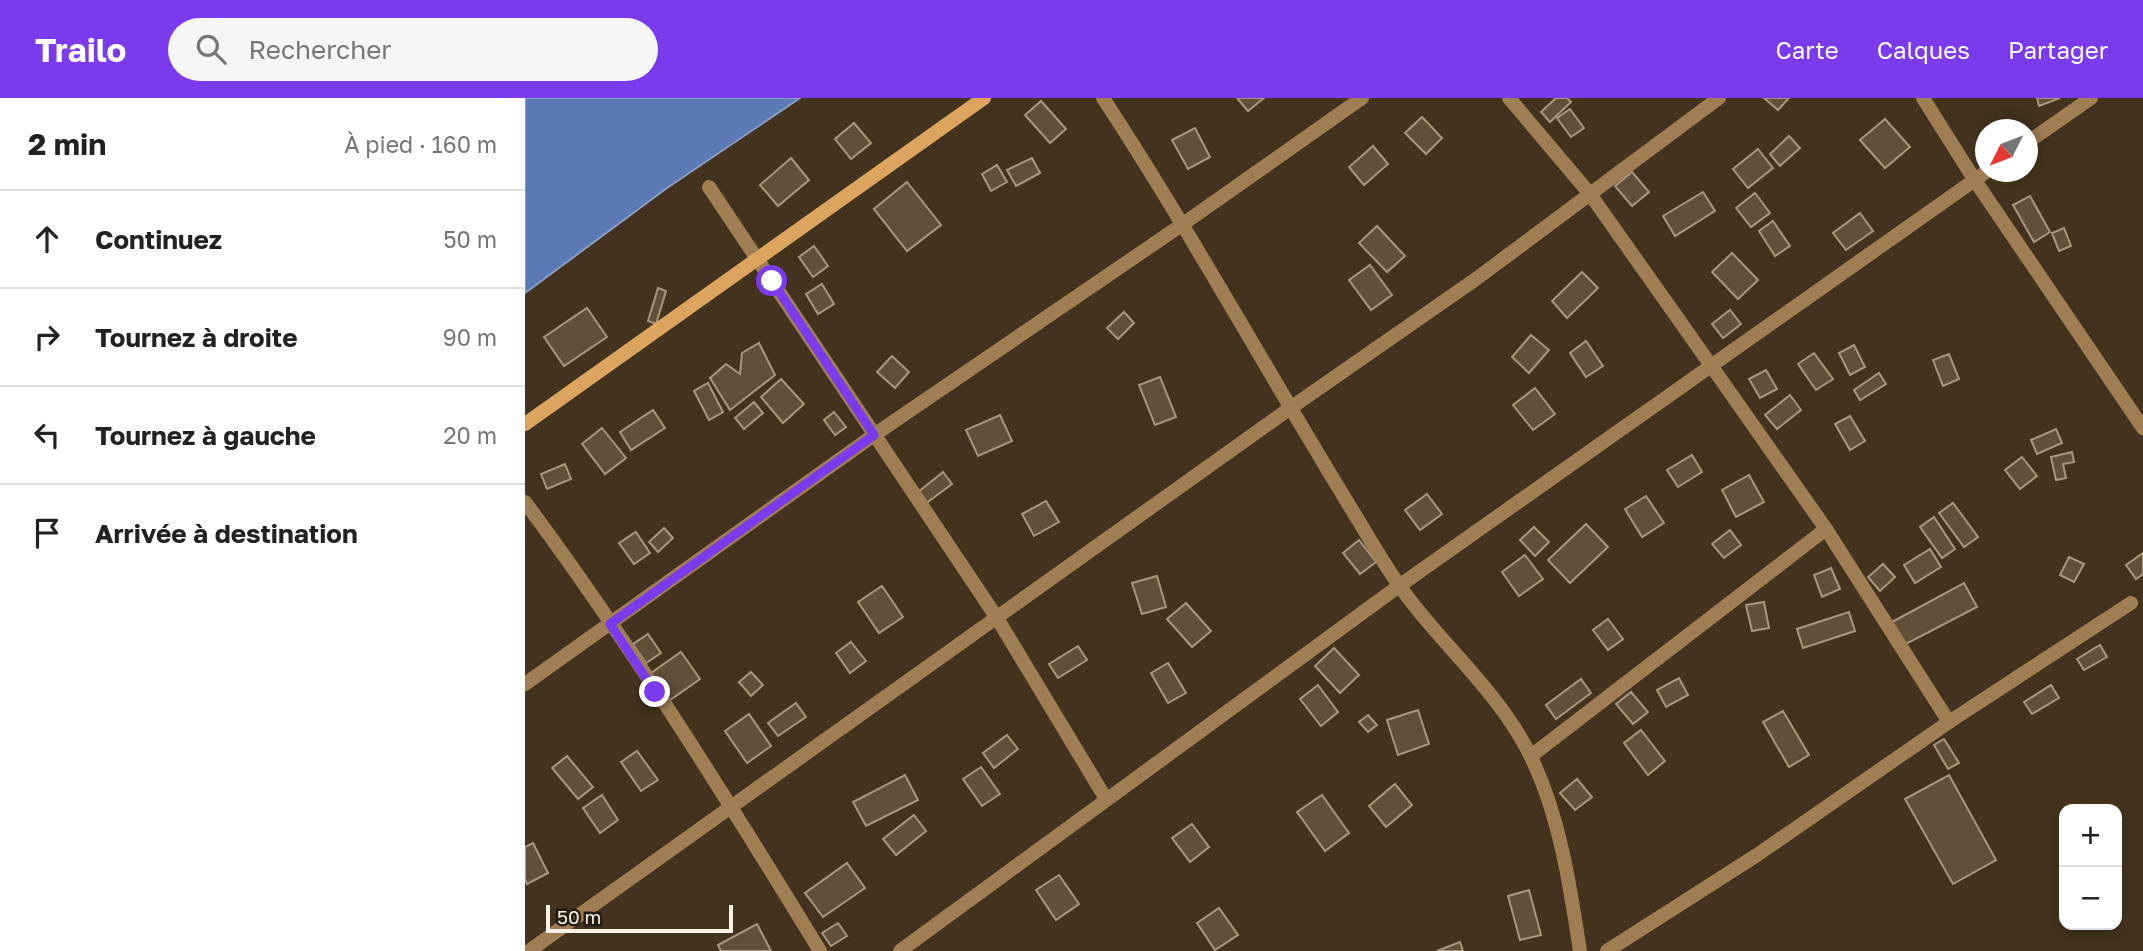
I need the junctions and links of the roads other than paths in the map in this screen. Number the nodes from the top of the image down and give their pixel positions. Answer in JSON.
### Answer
{"nodes":[{"id":1,"x":984,"y":98,"type":"edge"},
{"id":2,"x":1103,"y":98,"type":"edge"},
{"id":3,"x":1362,"y":98,"type":"edge"},
{"id":4,"x":1509,"y":98,"type":"edge"},
{"id":5,"x":1719,"y":98,"type":"edge"},
{"id":6,"x":1923,"y":98,"type":"edge"},
{"id":7,"x":2091,"y":98,"type":"edge"},
{"id":8,"x":2038,"y":135,"type":"edge"},
{"id":9,"x":1975,"y":169,"type":"edge"},
{"id":10,"x":1975,"y":179,"type":"edge"},
{"id":11,"x":1984,"y":182,"type":"edge"},
{"id":12,"x":709,"y":187,"type":"dead end"},
{"id":13,"x":1590,"y":194,"type":"junction"},
{"id":14,"x":1183,"y":224,"type":"junction"},
{"id":15,"x":757,"y":259,"type":"junction"},
{"id":16,"x":1710,"y":364,"type":"junction"},
{"id":17,"x":1289,"y":409,"type":"junction"},
{"id":18,"x":525,"y":424,"type":"edge"},
{"id":19,"x":2143,"y":428,"type":"edge"},
{"id":20,"x":874,"y":435,"type":"junction"},
{"id":21,"x":525,"y":502,"type":"edge"},
{"id":22,"x":1826,"y":529,"type":"junction"},
{"id":23,"x":1399,"y":586,"type":"junction"},
{"id":24,"x":2130,"y":603,"type":"dead end"},
{"id":25,"x":997,"y":618,"type":"junction"},
{"id":26,"x":610,"y":624,"type":"junction"},
{"id":27,"x":525,"y":684,"type":"edge"},
{"id":28,"x":1948,"y":722,"type":"junction"},
{"id":29,"x":1531,"y":756,"type":"junction"},
{"id":30,"x":1106,"y":799,"type":"junction"},
{"id":31,"x":732,"y":807,"type":"junction"},
{"id":32,"x":529,"y":951,"type":"edge"},
{"id":33,"x":820,"y":951,"type":"edge"},
{"id":34,"x":900,"y":951,"type":"edge"},
{"id":35,"x":1580,"y":951,"type":"edge"},
{"id":36,"x":1607,"y":951,"type":"edge"}],
"edges":[{"from":1,"to":15,"type":"main road"},
{"from":2,"to":14,"type":"street"},
{"from":3,"to":14,"type":"street"},
{"from":4,"to":13,"type":"street"},
{"from":5,"to":13,"type":"street"},
{"from":6,"to":9,"type":"street"},
{"from":7,"to":8,"type":"street"},
{"from":10,"to":16,"type":"street"},
{"from":11,"to":19,"type":"street"},
{"from":12,"to":15,"type":"street"},
{"from":13,"to":16,"type":"street"},
{"from":13,"to":17,"type":"street"},
{"from":14,"to":17,"type":"street"},
{"from":14,"to":20,"type":"street"},
{"from":15,"to":18,"type":"main road"},
{"from":15,"to":20,"type":"street"},
{"from":16,"to":22,"type":"street"},
{"from":16,"to":23,"type":"street"},
{"from":17,"to":23,"type":"street"},
{"from":17,"to":25,"type":"street"},
{"from":20,"to":25,"type":"street"},
{"from":20,"to":26,"type":"street"},
{"from":21,"to":26,"type":"street"},
{"from":22,"to":28,"type":"street"},
{"from":22,"to":29,"type":"street"},
{"from":23,"to":29,"type":"street"},
{"from":23,"to":30,"type":"street"},
{"from":24,"to":28,"type":"street"},
{"from":25,"to":30,"type":"street"},
{"from":25,"to":31,"type":"street"},
{"from":26,"to":27,"type":"street"},
{"from":26,"to":31,"type":"street"},
{"from":28,"to":36,"type":"street"},
{"from":29,"to":35,"type":"street"},
{"from":30,"to":34,"type":"street"},
{"from":31,"to":32,"type":"street"},
{"from":31,"to":33,"type":"street"}]}
